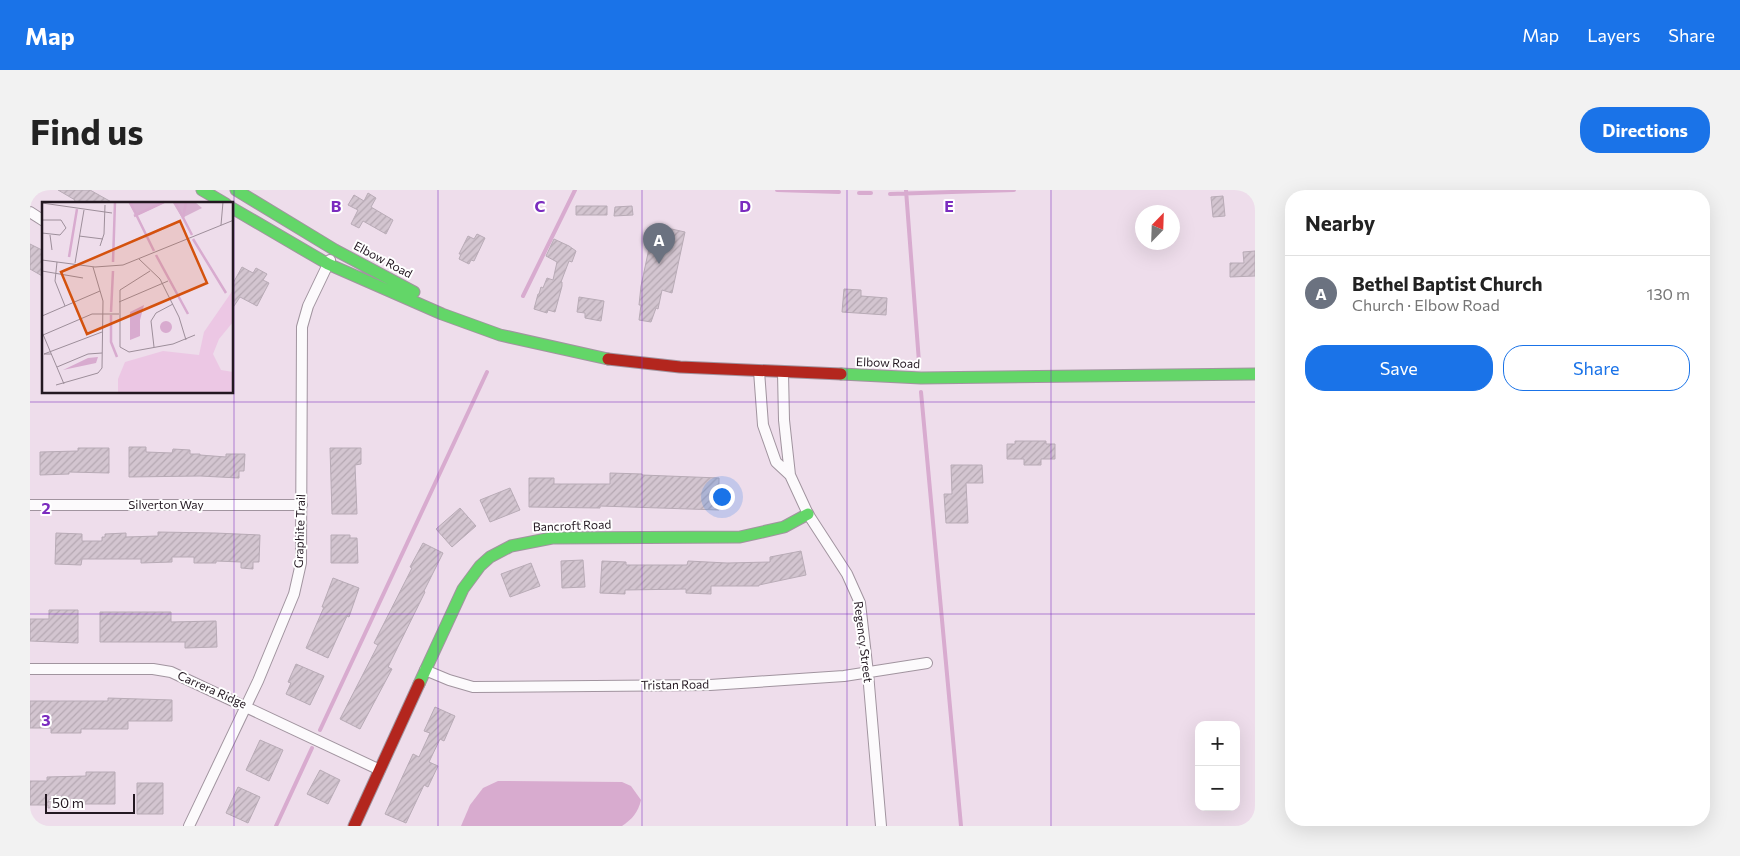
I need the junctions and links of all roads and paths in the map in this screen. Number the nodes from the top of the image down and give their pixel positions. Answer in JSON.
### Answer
{"nodes":[{"id":1,"x":202,"y":190,"type":"edge"},
{"id":2,"x":236,"y":190,"type":"edge"},
{"id":3,"x":223,"y":202,"type":"edge"},
{"id":4,"x":234,"y":209,"type":"edge"},
{"id":5,"x":30,"y":212,"type":"edge"},
{"id":6,"x":42,"y":219,"type":"edge"},
{"id":7,"x":335,"y":250,"type":"junction"},
{"id":8,"x":328,"y":264,"type":"junction"},
{"id":9,"x":523,"y":340,"type":"junction"},
{"id":10,"x":759,"y":372,"type":"junction"},
{"id":11,"x":783,"y":373,"type":"junction"},
{"id":12,"x":1255,"y":374,"type":"edge"},
{"id":13,"x":790,"y":475,"type":"junction"},
{"id":14,"x":30,"y":505,"type":"edge"},
{"id":15,"x":302,"y":505,"type":"junction"},
{"id":16,"x":808,"y":514,"type":"junction"},
{"id":17,"x":927,"y":664,"type":"dead end"},
{"id":18,"x":30,"y":669,"type":"edge"},
{"id":19,"x":425,"y":670,"type":"junction"},
{"id":20,"x":868,"y":673,"type":"junction"},
{"id":21,"x":246,"y":706,"type":"junction"},
{"id":22,"x":380,"y":770,"type":"junction"},
{"id":23,"x":189,"y":826,"type":"edge"},
{"id":24,"x":354,"y":826,"type":"edge"},
{"id":25,"x":880,"y":826,"type":"edge"}],
"edges":[{"from":1,"to":3,"type":"main road"},
{"from":2,"to":7,"type":"main road","name":"Elbow Road"},
{"from":4,"to":8,"type":"main road","name":"Elbow Road"},
{"from":5,"to":6,"type":"street"},
{"from":7,"to":8,"type":"street","name":"Graphite Trail"},
{"from":7,"to":9,"type":"main road","name":"Elbow Road"},
{"from":8,"to":9,"type":"main road","name":"Elbow Road"},
{"from":8,"to":15,"type":"street","name":"Graphite Trail"},
{"from":9,"to":10,"type":"main road","name":"Elbow Road"},
{"from":10,"to":11,"type":"main road","name":"Elbow Road"},
{"from":10,"to":13,"type":"street","name":"Regency Street"},
{"from":11,"to":12,"type":"main road","name":"Elbow Road"},
{"from":11,"to":13,"type":"street","name":"Regency Street"},
{"from":13,"to":16,"type":"street","name":"Regency Street"},
{"from":14,"to":15,"type":"street","name":"Silverton Way"},
{"from":15,"to":21,"type":"street","name":"Graphite Trail"},
{"from":16,"to":19,"type":"main road","name":"Bancroft Road"},
{"from":16,"to":20,"type":"street","name":"Regency Street"},
{"from":17,"to":20,"type":"street","name":"Tristan Road"},
{"from":18,"to":21,"type":"street","name":"Carrera Ridge"},
{"from":19,"to":20,"type":"street","name":"Tristan Road"},
{"from":19,"to":22,"type":"main road","name":"Bancroft Road"},
{"from":20,"to":25,"type":"street","name":"Regency Street"},
{"from":21,"to":22,"type":"street","name":"Carrera Ridge"},
{"from":21,"to":23,"type":"street","name":"Graphite Trail"},
{"from":22,"to":24,"type":"main road","name":"Bancroft Road"}]}
